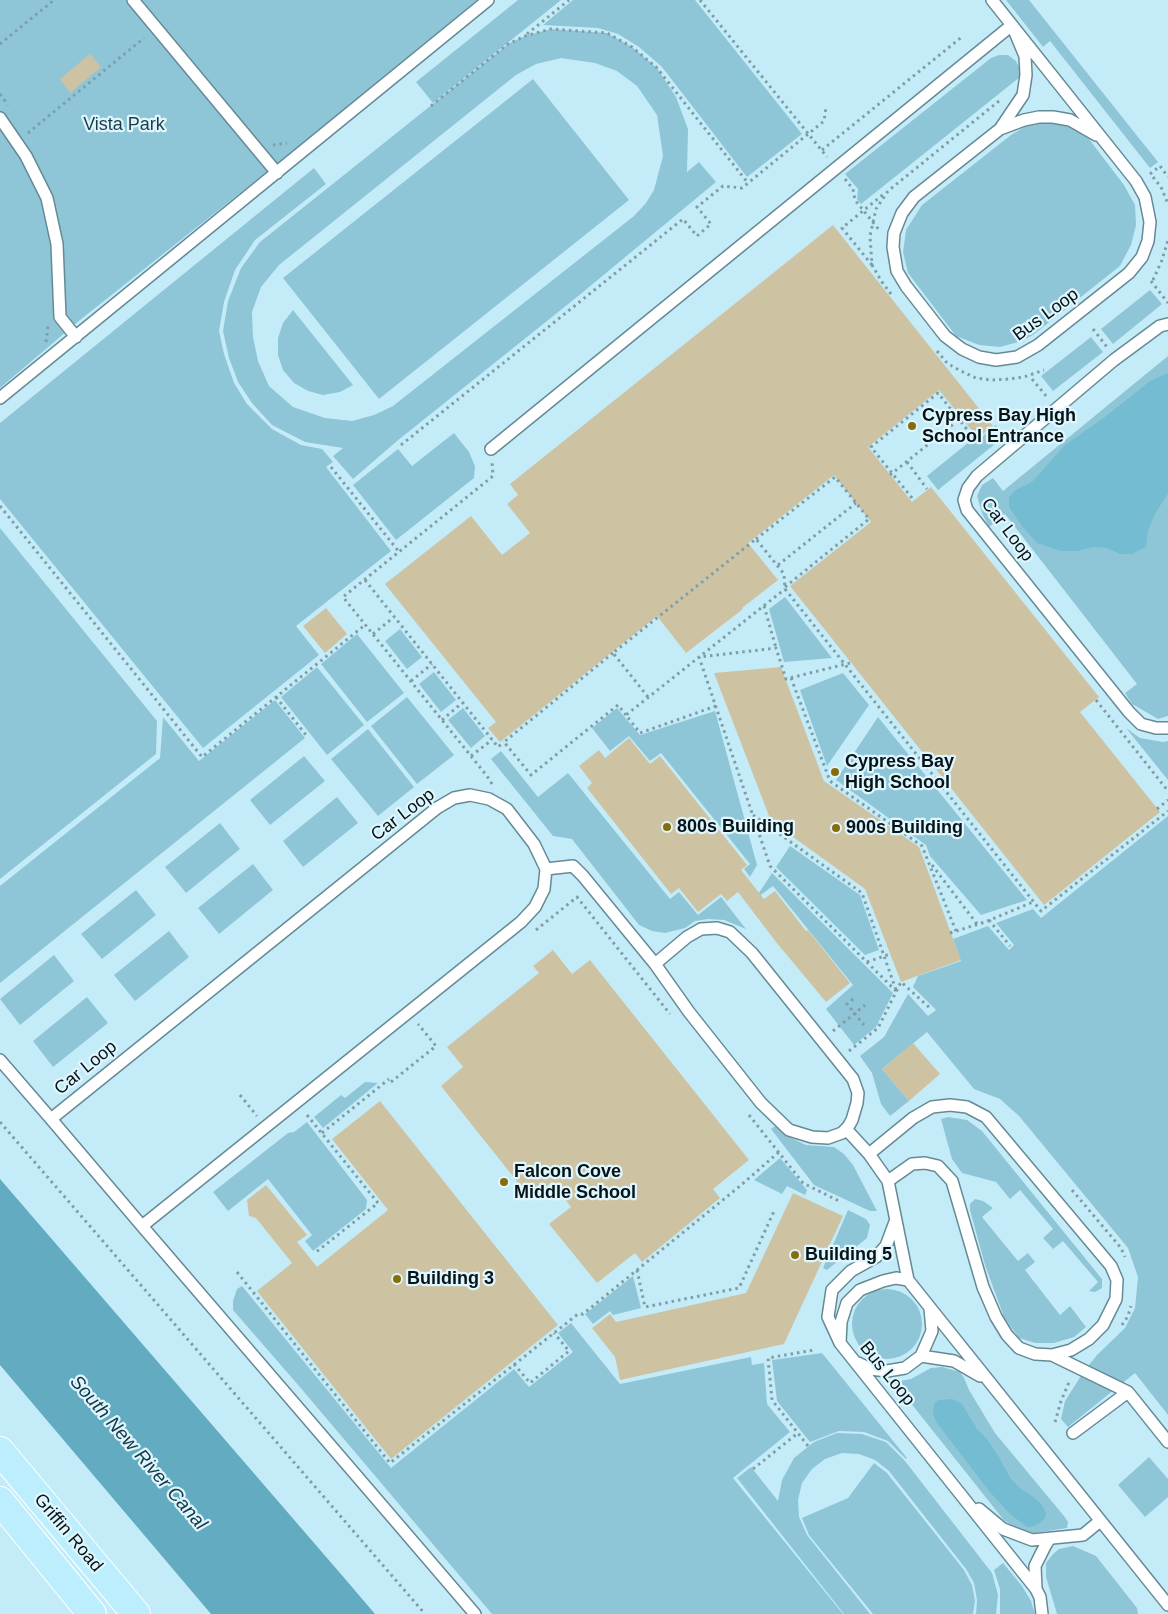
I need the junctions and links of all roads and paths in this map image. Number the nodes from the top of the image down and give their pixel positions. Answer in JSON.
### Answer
{"nodes":[{"id":1,"x":54,"y":0,"type":"edge"},
{"id":2,"x":133,"y":0,"type":"edge"},
{"id":3,"x":488,"y":0,"type":"edge"},
{"id":4,"x":569,"y":0,"type":"edge"},
{"id":5,"x":700,"y":0,"type":"edge"},
{"id":6,"x":992,"y":0,"type":"edge"},
{"id":7,"x":1012,"y":25,"type":"junction"},
{"id":8,"x":526,"y":36,"type":"junction"},
{"id":9,"x":963,"y":36,"type":"dead end"},
{"id":10,"x":145,"y":37,"type":"dead end"},
{"id":11,"x":0,"y":44,"type":"edge"},
{"id":12,"x":1001,"y":99,"type":"dead end"},
{"id":13,"x":431,"y":106,"type":"dead end"},
{"id":14,"x":826,"y":107,"type":"dead end"},
{"id":15,"x":0,"y":118,"type":"edge"},
{"id":16,"x":1000,"y":129,"type":"junction"},
{"id":17,"x":28,"y":132,"type":"dead end"},
{"id":18,"x":808,"y":134,"type":"junction"},
{"id":19,"x":1102,"y":138,"type":"junction"},
{"id":20,"x":268,"y":141,"type":"dead end"},
{"id":21,"x":292,"y":141,"type":"dead end"},
{"id":22,"x":822,"y":150,"type":"junction"},
{"id":23,"x":836,"y":168,"type":"junction"},
{"id":24,"x":277,"y":173,"type":"junction"},
{"id":25,"x":1150,"y":174,"type":"dead end"},
{"id":26,"x":1168,"y":177,"type":"edge"},
{"id":27,"x":748,"y":183,"type":"junction"},
{"id":28,"x":888,"y":191,"type":"junction"},
{"id":29,"x":863,"y":211,"type":"junction"},
{"id":30,"x":872,"y":222,"type":"junction"},
{"id":31,"x":1168,"y":240,"type":"edge"},
{"id":32,"x":893,"y":247,"type":"junction"},
{"id":33,"x":872,"y":265,"type":"junction"},
{"id":34,"x":894,"y":297,"type":"dead end"},
{"id":35,"x":1168,"y":303,"type":"edge"},
{"id":36,"x":48,"y":324,"type":"dead end"},
{"id":37,"x":1168,"y":324,"type":"edge"},
{"id":38,"x":1093,"y":329,"type":"dead end"},
{"id":39,"x":76,"y":337,"type":"junction"},
{"id":40,"x":46,"y":344,"type":"dead end"},
{"id":41,"x":935,"y":348,"type":"dead end"},
{"id":42,"x":1110,"y":352,"type":"dead end"},
{"id":43,"x":1044,"y":370,"type":"dead end"},
{"id":44,"x":1032,"y":379,"type":"dead end"},
{"id":45,"x":0,"y":398,"type":"edge"},
{"id":46,"x":1049,"y":400,"type":"dead end"},
{"id":47,"x":960,"y":419,"type":"junction"},
{"id":48,"x":973,"y":437,"type":"dead end"},
{"id":49,"x":400,"y":445,"type":"dead end"},
{"id":50,"x":492,"y":449,"type":"joint"},
{"id":51,"x":907,"y":462,"type":"junction"},
{"id":52,"x":331,"y":468,"type":"dead end"},
{"id":53,"x":891,"y":474,"type":"junction"},
{"id":54,"x":928,"y":490,"type":"dead end"},
{"id":55,"x":912,"y":498,"type":"dead end"},
{"id":56,"x":856,"y":503,"type":"junction"},
{"id":57,"x":0,"y":506,"type":"edge"},
{"id":58,"x":756,"y":539,"type":"junction"},
{"id":59,"x":400,"y":553,"type":"junction"},
{"id":60,"x":778,"y":565,"type":"junction"},
{"id":61,"x":365,"y":580,"type":"junction"},
{"id":62,"x":785,"y":588,"type":"junction"},
{"id":63,"x":764,"y":606,"type":"junction"},
{"id":64,"x":394,"y":617,"type":"junction"},
{"id":65,"x":365,"y":625,"type":"junction"},
{"id":66,"x":373,"y":634,"type":"junction"},
{"id":67,"x":776,"y":648,"type":"junction"},
{"id":68,"x":613,"y":654,"type":"junction"},
{"id":69,"x":699,"y":657,"type":"junction"},
{"id":70,"x":850,"y":663,"type":"dead end"},
{"id":71,"x":432,"y":664,"type":"junction"},
{"id":72,"x":844,"y":665,"type":"junction"},
{"id":73,"x":792,"y":678,"type":"junction"},
{"id":74,"x":411,"y":681,"type":"junction"},
{"id":75,"x":276,"y":697,"type":"junction"},
{"id":76,"x":648,"y":697,"type":"junction"},
{"id":77,"x":1096,"y":700,"type":"dead end"},
{"id":78,"x":462,"y":702,"type":"junction"},
{"id":79,"x":716,"y":706,"type":"junction"},
{"id":80,"x":626,"y":715,"type":"junction"},
{"id":81,"x":442,"y":720,"type":"junction"},
{"id":82,"x":1168,"y":728,"type":"edge"},
{"id":83,"x":306,"y":735,"type":"dead end"},
{"id":84,"x":492,"y":740,"type":"junction"},
{"id":85,"x":504,"y":742,"type":"junction"},
{"id":86,"x":471,"y":756,"type":"junction"},
{"id":87,"x":1168,"y":791,"type":"edge"},
{"id":88,"x":1168,"y":800,"type":"edge"},
{"id":89,"x":506,"y":808,"type":"junction"},
{"id":90,"x":1157,"y":809,"type":"dead end"},
{"id":91,"x":1168,"y":810,"type":"edge"},
{"id":92,"x":753,"y":815,"type":"junction"},
{"id":93,"x":928,"y":861,"type":"junction"},
{"id":94,"x":546,"y":868,"type":"junction"},
{"id":95,"x":1033,"y":902,"type":"junction"},
{"id":96,"x":989,"y":920,"type":"junction"},
{"id":97,"x":977,"y":924,"type":"junction"},
{"id":98,"x":956,"y":931,"type":"junction"},
{"id":99,"x":950,"y":933,"type":"dead end"},
{"id":100,"x":532,"y":934,"type":"dead end"},
{"id":101,"x":1010,"y":946,"type":"dead end"},
{"id":102,"x":890,"y":954,"type":"dead end"},
{"id":103,"x":884,"y":956,"type":"junction"},
{"id":104,"x":867,"y":962,"type":"junction"},
{"id":105,"x":656,"y":964,"type":"junction"},
{"id":106,"x":896,"y":991,"type":"junction"},
{"id":107,"x":853,"y":999,"type":"dead end"},
{"id":108,"x":865,"y":1005,"type":"dead end"},
{"id":109,"x":931,"y":1009,"type":"dead end"},
{"id":110,"x":854,"y":1013,"type":"junction"},
{"id":111,"x":674,"y":1020,"type":"dead end"},
{"id":112,"x":419,"y":1024,"type":"dead end"},
{"id":113,"x":864,"y":1025,"type":"dead end"},
{"id":114,"x":833,"y":1031,"type":"dead end"},
{"id":115,"x":848,"y":1052,"type":"dead end"},
{"id":116,"x":0,"y":1060,"type":"edge"},
{"id":117,"x":748,"y":1114,"type":"dead end"},
{"id":118,"x":307,"y":1115,"type":"dead end"},
{"id":119,"x":51,"y":1119,"type":"junction"},
{"id":120,"x":0,"y":1122,"type":"edge"},
{"id":121,"x":846,"y":1129,"type":"junction"},
{"id":122,"x":322,"y":1134,"type":"junction"},
{"id":123,"x":779,"y":1152,"type":"junction"},
{"id":124,"x":869,"y":1154,"type":"junction"},
{"id":125,"x":888,"y":1181,"type":"junction"},
{"id":126,"x":841,"y":1202,"type":"dead end"},
{"id":127,"x":776,"y":1209,"type":"dead end"},
{"id":128,"x":895,"y":1222,"type":"junction"},
{"id":129,"x":142,"y":1226,"type":"junction"},
{"id":130,"x":315,"y":1253,"type":"dead end"},
{"id":131,"x":637,"y":1270,"type":"junction"},
{"id":132,"x":237,"y":1272,"type":"dead end"},
{"id":133,"x":908,"y":1280,"type":"junction"},
{"id":134,"x":930,"y":1307,"type":"junction"},
{"id":135,"x":554,"y":1333,"type":"junction"},
{"id":136,"x":840,"y":1344,"type":"junction"},
{"id":137,"x":814,"y":1350,"type":"dead end"},
{"id":138,"x":1052,"y":1355,"type":"junction"},
{"id":139,"x":921,"y":1356,"type":"junction"},
{"id":140,"x":854,"y":1361,"type":"junction"},
{"id":141,"x":514,"y":1364,"type":"junction"},
{"id":142,"x":1128,"y":1392,"type":"junction"},
{"id":143,"x":997,"y":1393,"type":"junction"},
{"id":144,"x":798,"y":1433,"type":"junction"},
{"id":145,"x":1073,"y":1433,"type":"dead end"},
{"id":146,"x":1168,"y":1442,"type":"edge"},
{"id":147,"x":808,"y":1446,"type":"dead end"},
{"id":148,"x":0,"y":1451,"type":"edge"},
{"id":149,"x":752,"y":1470,"type":"dead end"},
{"id":150,"x":961,"y":1494,"type":"junction"},
{"id":151,"x":0,"y":1501,"type":"edge"},
{"id":152,"x":1100,"y":1521,"type":"junction"},
{"id":153,"x":1050,"y":1538,"type":"junction"},
{"id":154,"x":1036,"y":1589,"type":"junction"},
{"id":155,"x":1168,"y":1605,"type":"edge"},
{"id":156,"x":92,"y":1614,"type":"edge"},
{"id":157,"x":136,"y":1614,"type":"edge"},
{"id":158,"x":425,"y":1614,"type":"edge"},
{"id":159,"x":475,"y":1614,"type":"edge"},
{"id":160,"x":1042,"y":1614,"type":"edge"}],
"edges":[{"from":1,"to":11,"type":"path"},
{"from":2,"to":24,"type":"lane"},
{"from":3,"to":24,"type":"lane"},
{"from":4,"to":8,"type":"path"},
{"from":5,"to":18,"type":"path"},
{"from":6,"to":7,"type":"lane"},
{"from":7,"to":16,"type":"lane","name":"Bus Loop"},
{"from":7,"to":19,"type":"lane","name":"Bus Loop"},
{"from":7,"to":23,"type":"lane"},
{"from":8,"to":13,"type":"path"},
{"from":8,"to":27,"type":"path"},
{"from":9,"to":22,"type":"path"},
{"from":10,"to":17,"type":"path"},
{"from":12,"to":28,"type":"path"},
{"from":14,"to":18,"type":"path"},
{"from":15,"to":39,"type":"lane"},
{"from":16,"to":19,"type":"lane","name":"Bus Loop"},
{"from":16,"to":32,"type":"lane","name":"Bus Loop"},
{"from":18,"to":22,"type":"path"},
{"from":18,"to":27,"type":"path"},
{"from":19,"to":32,"type":"lane","name":"Bus Loop"},
{"from":20,"to":21,"type":"path"},
{"from":22,"to":23,"type":"path"},
{"from":23,"to":29,"type":"path"},
{"from":23,"to":50,"type":"lane"},
{"from":24,"to":39,"type":"lane"},
{"from":25,"to":26,"type":"path"},
{"from":27,"to":49,"type":"path"},
{"from":28,"to":29,"type":"path"},
{"from":28,"to":30,"type":"path"},
{"from":29,"to":30,"type":"path"},
{"from":29,"to":33,"type":"path"},
{"from":30,"to":32,"type":"path"},
{"from":30,"to":33,"type":"path"},
{"from":31,"to":35,"type":"path"},
{"from":33,"to":34,"type":"path"},
{"from":36,"to":40,"type":"path"},
{"from":37,"to":82,"type":"lane","name":"Car Loop"},
{"from":38,"to":42,"type":"path"},
{"from":39,"to":45,"type":"lane"},
{"from":41,"to":43,"type":"path"},
{"from":44,"to":46,"type":"path"},
{"from":47,"to":48,"type":"path"},
{"from":47,"to":51,"type":"path"},
{"from":47,"to":53,"type":"path"},
{"from":50,"to":59,"type":"path"},
{"from":51,"to":53,"type":"path"},
{"from":51,"to":54,"type":"path"},
{"from":52,"to":59,"type":"path"},
{"from":53,"to":55,"type":"path"},
{"from":56,"to":58,"type":"path"},
{"from":56,"to":60,"type":"path"},
{"from":56,"to":62,"type":"path"},
{"from":57,"to":75,"type":"path"},
{"from":58,"to":60,"type":"path"},
{"from":58,"to":68,"type":"path"},
{"from":59,"to":61,"type":"path"},
{"from":60,"to":62,"type":"path"},
{"from":61,"to":64,"type":"path"},
{"from":61,"to":65,"type":"path"},
{"from":62,"to":63,"type":"path"},
{"from":62,"to":72,"type":"path"},
{"from":63,"to":67,"type":"path"},
{"from":63,"to":69,"type":"path"},
{"from":64,"to":66,"type":"path"},
{"from":64,"to":71,"type":"path"},
{"from":65,"to":66,"type":"path"},
{"from":65,"to":75,"type":"path"},
{"from":66,"to":74,"type":"path"},
{"from":67,"to":69,"type":"path"},
{"from":67,"to":73,"type":"path"},
{"from":68,"to":76,"type":"path"},
{"from":68,"to":85,"type":"path"},
{"from":69,"to":76,"type":"path"},
{"from":69,"to":79,"type":"path"},
{"from":70,"to":72,"type":"path"},
{"from":71,"to":74,"type":"path"},
{"from":71,"to":78,"type":"path"},
{"from":72,"to":73,"type":"path"},
{"from":72,"to":95,"type":"path"},
{"from":73,"to":93,"type":"path"},
{"from":74,"to":81,"type":"path"},
{"from":75,"to":83,"type":"path"},
{"from":76,"to":80,"type":"path"},
{"from":77,"to":87,"type":"path"},
{"from":78,"to":81,"type":"path"},
{"from":78,"to":84,"type":"path"},
{"from":79,"to":80,"type":"path"},
{"from":79,"to":92,"type":"path"},
{"from":80,"to":85,"type":"path"},
{"from":81,"to":86,"type":"path"},
{"from":84,"to":85,"type":"path"},
{"from":84,"to":86,"type":"path"},
{"from":86,"to":89,"type":"path"},
{"from":88,"to":90,"type":"path"},
{"from":89,"to":94,"type":"lane","name":"Car Loop"},
{"from":89,"to":119,"type":"lane","name":"Car Loop"},
{"from":91,"to":95,"type":"path"},
{"from":92,"to":103,"type":"path"},
{"from":92,"to":104,"type":"path"},
{"from":93,"to":97,"type":"path"},
{"from":93,"to":98,"type":"path"},
{"from":94,"to":105,"type":"lane"},
{"from":94,"to":129,"type":"lane"},
{"from":95,"to":96,"type":"path"},
{"from":96,"to":97,"type":"path"},
{"from":96,"to":101,"type":"path"},
{"from":97,"to":98,"type":"path"},
{"from":98,"to":99,"type":"path"},
{"from":100,"to":111,"type":"path"},
{"from":102,"to":103,"type":"path"},
{"from":103,"to":104,"type":"path"},
{"from":103,"to":106,"type":"path"},
{"from":104,"to":106,"type":"path"},
{"from":105,"to":121,"type":"lane"},
{"from":105,"to":121,"type":"lane"},
{"from":106,"to":109,"type":"path"},
{"from":106,"to":115,"type":"path"},
{"from":107,"to":110,"type":"path"},
{"from":108,"to":110,"type":"path"},
{"from":110,"to":113,"type":"path"},
{"from":110,"to":114,"type":"path"},
{"from":112,"to":122,"type":"path"},
{"from":116,"to":119,"type":"lane"},
{"from":117,"to":123,"type":"path"},
{"from":118,"to":122,"type":"path"},
{"from":119,"to":129,"type":"lane","name":"Car Loop"},
{"from":120,"to":158,"type":"path"},
{"from":121,"to":124,"type":"lane"},
{"from":122,"to":130,"type":"path"},
{"from":123,"to":126,"type":"path"},
{"from":123,"to":131,"type":"path"},
{"from":124,"to":125,"type":"lane"},
{"from":124,"to":138,"type":"lane"},
{"from":125,"to":128,"type":"lane"},
{"from":125,"to":138,"type":"lane"},
{"from":127,"to":131,"type":"path"},
{"from":128,"to":133,"type":"lane"},
{"from":128,"to":136,"type":"lane"},
{"from":129,"to":159,"type":"lane","name":"Car Loop"},
{"from":131,"to":135,"type":"path"},
{"from":132,"to":141,"type":"path"},
{"from":133,"to":134,"type":"lane"},
{"from":133,"to":136,"type":"lane","name":"Bus Loop"},
{"from":134,"to":139,"type":"lane"},
{"from":134,"to":143,"type":"lane"},
{"from":135,"to":141,"type":"path"},
{"from":135,"to":141,"type":"path"},
{"from":136,"to":140,"type":"lane","name":"Bus Loop"},
{"from":137,"to":144,"type":"path"},
{"from":138,"to":142,"type":"lane"},
{"from":139,"to":140,"type":"lane"},
{"from":139,"to":143,"type":"lane"},
{"from":140,"to":150,"type":"lane","name":"Bus Loop"},
{"from":142,"to":145,"type":"lane"},
{"from":142,"to":146,"type":"lane"},
{"from":143,"to":152,"type":"lane"},
{"from":144,"to":147,"type":"path"},
{"from":144,"to":149,"type":"path"},
{"from":148,"to":157,"type":"main road","name":"Griffin Road"},
{"from":150,"to":153,"type":"lane"},
{"from":150,"to":154,"type":"lane","name":"Bus Loop"},
{"from":151,"to":156,"type":"main road","name":"Griffin Road"},
{"from":152,"to":153,"type":"lane"},
{"from":152,"to":155,"type":"lane"},
{"from":153,"to":154,"type":"lane"},
{"from":154,"to":160,"type":"lane"}]}
